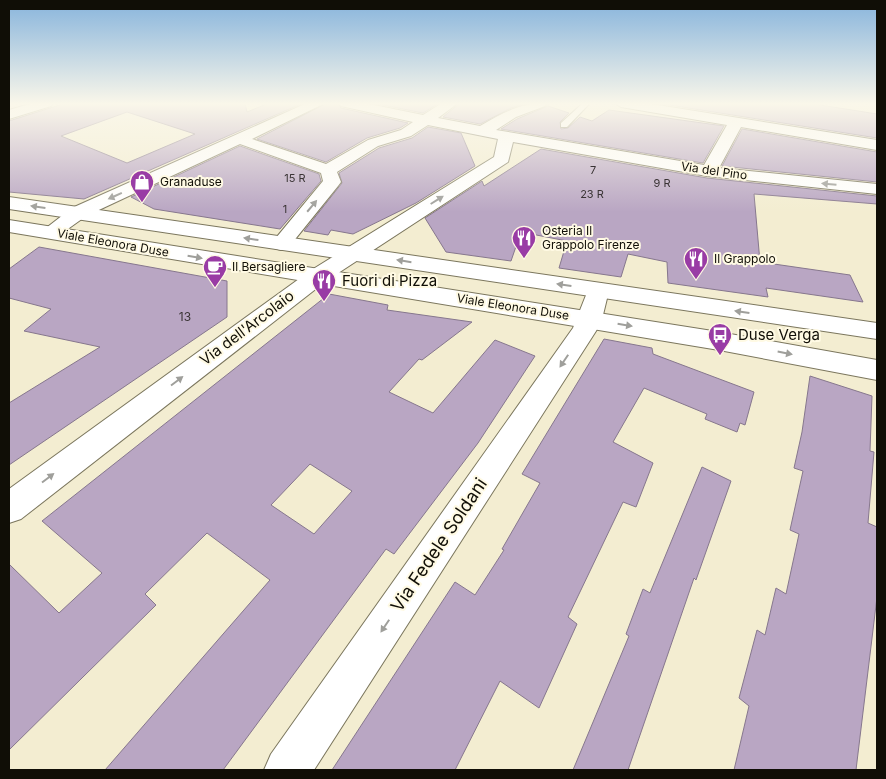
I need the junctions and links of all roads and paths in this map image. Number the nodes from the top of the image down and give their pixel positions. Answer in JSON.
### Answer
{"nodes":[{"id":1,"x":239,"y":139,"type":"edge"},
{"id":2,"x":240,"y":139,"type":"edge"},
{"id":3,"x":386,"y":139,"type":"edge"},
{"id":4,"x":506,"y":139,"type":"edge"},
{"id":5,"x":520,"y":139,"type":"edge"},
{"id":6,"x":726,"y":139,"type":"edge"},
{"id":7,"x":838,"y":139,"type":"edge"},
{"id":8,"x":877,"y":146,"type":"edge"},
{"id":9,"x":328,"y":170,"type":"junction"},
{"id":10,"x":709,"y":171,"type":"junction"},
{"id":11,"x":877,"y":189,"type":"edge"},
{"id":12,"x":9,"y":203,"type":"edge"},
{"id":13,"x":79,"y":212,"type":"junction"},
{"id":14,"x":9,"y":226,"type":"edge"},
{"id":15,"x":51,"y":232,"type":"junction"},
{"id":16,"x":281,"y":244,"type":"junction"},
{"id":17,"x":351,"y":254,"type":"junction"},
{"id":18,"x":318,"y":276,"type":"junction"},
{"id":19,"x":594,"y":305,"type":"junction"},
{"id":20,"x":877,"y":332,"type":"edge"},
{"id":21,"x":877,"y":370,"type":"edge"},
{"id":22,"x":9,"y":508,"type":"edge"},
{"id":23,"x":287,"y":770,"type":"edge"}],
"edges":[{"from":1,"to":13,"type":"street","one_way":true},
{"from":2,"to":9,"type":"street"},
{"from":3,"to":9,"type":"street"},
{"from":17,"to":4,"type":"street","name":"Via dell'Arcolaio","one_way":true},
{"from":5,"to":10,"type":"street","name":"Via del Pino"},
{"from":6,"to":10,"type":"street"},
{"from":7,"to":8,"type":"street"},
{"from":16,"to":9,"type":"street","one_way":true},
{"from":11,"to":10,"type":"street","name":"Via del Pino","one_way":true},
{"from":13,"to":12,"type":"street","name":"Viale Eleonora Duse","one_way":true},
{"from":13,"to":15,"type":"street","name":"Viale Eleonora Duse"},
{"from":16,"to":13,"type":"street","name":"Viale Eleonora Duse","one_way":true},
{"from":14,"to":15,"type":"street","name":"Viale Eleonora Duse"},
{"from":15,"to":18,"type":"street","name":"Viale Eleonora Duse","one_way":true},
{"from":16,"to":17,"type":"street","name":"Viale Eleonora Duse"},
{"from":17,"to":18,"type":"street","name":"Via dell'Arcolaio"},
{"from":19,"to":17,"type":"street","name":"Viale Eleonora Duse","one_way":true},
{"from":18,"to":19,"type":"street","name":"Viale Eleonora Duse"},
{"from":22,"to":18,"type":"street","name":"Via dell'Arcolaio","one_way":true},
{"from":20,"to":19,"type":"street","name":"Viale Eleonora Duse","one_way":true},
{"from":19,"to":21,"type":"street","name":"Viale Eleonora Duse","one_way":true},
{"from":19,"to":23,"type":"street","name":"Via Fedele Soldani","one_way":true}]}
